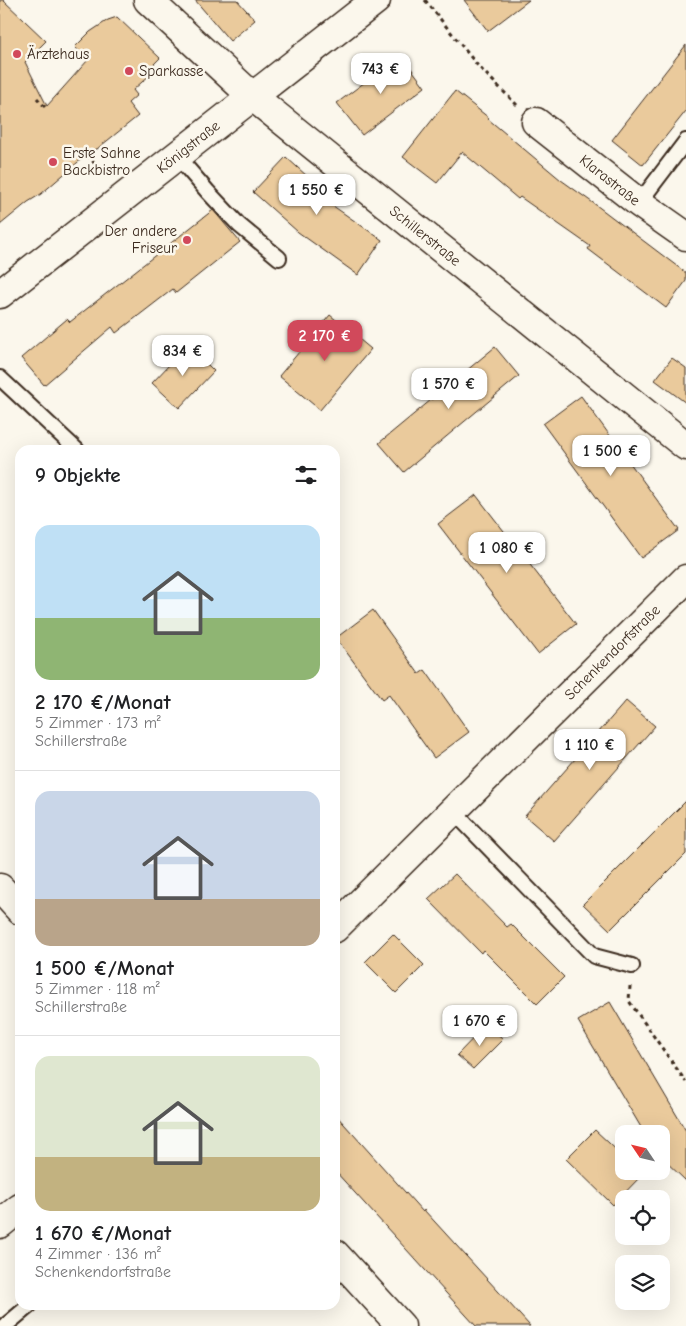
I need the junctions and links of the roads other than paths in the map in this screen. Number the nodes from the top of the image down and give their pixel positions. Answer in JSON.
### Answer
{"nodes":[{"id":1,"x":148,"y":0,"type":"edge"},
{"id":2,"x":376,"y":0,"type":"edge"},
{"id":3,"x":252,"y":96,"type":"junction"},
{"id":4,"x":536,"y":122,"type":"road end"},
{"id":5,"x":686,"y":141,"type":"edge"},
{"id":6,"x":176,"y":155,"type":"junction"},
{"id":7,"x":639,"y":203,"type":"junction"},
{"id":8,"x":686,"y":236,"type":"edge"},
{"id":9,"x":279,"y":258,"type":"dead end"},
{"id":10,"x":0,"y":294,"type":"edge"},
{"id":11,"x":0,"y":378,"type":"edge"},
{"id":12,"x":72,"y":445,"type":"edge"},
{"id":13,"x":686,"y":446,"type":"edge"},
{"id":14,"x":686,"y":579,"type":"edge"},
{"id":15,"x":453,"y":810,"type":"junction"},
{"id":16,"x":0,"y":888,"type":"edge"},
{"id":17,"x":15,"y":904,"type":"edge"},
{"id":18,"x":340,"y":923,"type":"edge"},
{"id":19,"x":632,"y":966,"type":"road end"},
{"id":20,"x":15,"y":1212,"type":"edge"},
{"id":21,"x":0,"y":1224,"type":"edge"},
{"id":22,"x":340,"y":1259,"type":"edge"},
{"id":23,"x":24,"y":1310,"type":"edge"},
{"id":24,"x":5,"y":1326,"type":"edge"},
{"id":25,"x":401,"y":1326,"type":"edge"}],
"edges":[{"from":1,"to":3,"type":"street","name":"Schillerstraße"},
{"from":2,"to":3,"type":"street","name":"Königstraße"},
{"from":3,"to":6,"type":"street","name":"Königstraße"},
{"from":3,"to":13,"type":"street","name":"Schillerstraße"},
{"from":4,"to":7,"type":"street","name":"Klarastraße"},
{"from":5,"to":7,"type":"lane"},
{"from":6,"to":9,"type":"lane"},
{"from":6,"to":10,"type":"street","name":"Königstraße"},
{"from":7,"to":8,"type":"street","name":"Klarastraße"},
{"from":11,"to":12,"type":"lane"},
{"from":14,"to":15,"type":"street","name":"Schenkendorfstraße"},
{"from":15,"to":18,"type":"street","name":"Schenkendorfstraße"},
{"from":15,"to":19,"type":"lane"},
{"from":16,"to":17,"type":"street"},
{"from":20,"to":21,"type":"street"},
{"from":22,"to":25,"type":"street"},
{"from":23,"to":24,"type":"lane"}]}
